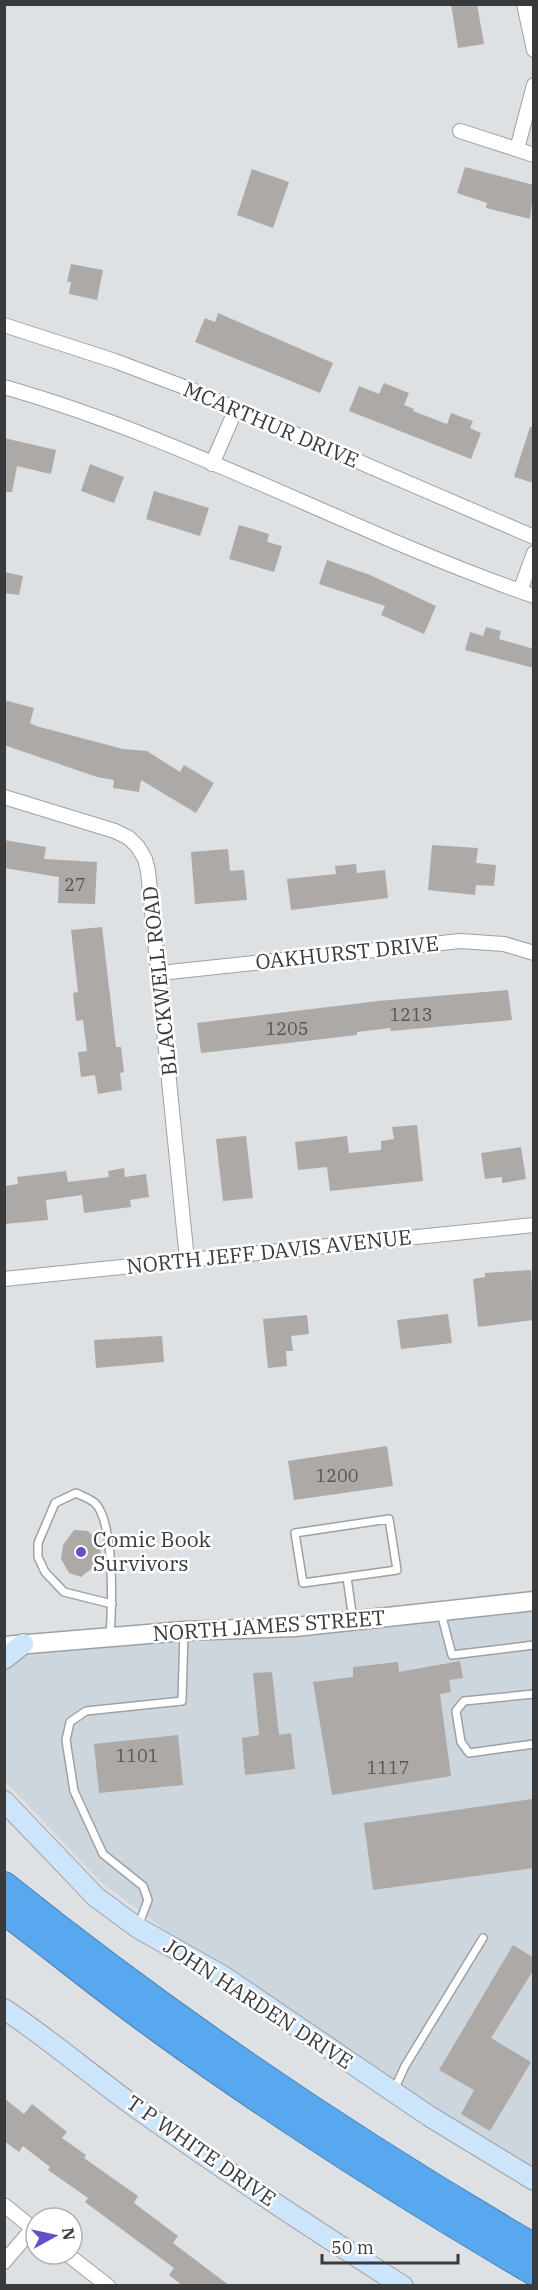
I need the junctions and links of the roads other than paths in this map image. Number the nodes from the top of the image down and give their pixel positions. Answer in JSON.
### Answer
{"nodes":[{"id":1,"x":524,"y":4,"type":"edge"},
{"id":2,"x":534,"y":50,"type":"edge"},
{"id":3,"x":534,"y":85,"type":"edge"},
{"id":4,"x":460,"y":131,"type":"dead end"},
{"id":5,"x":517,"y":149,"type":"junction"},
{"id":6,"x":534,"y":155,"type":"edge"},
{"id":7,"x":4,"y":325,"type":"edge"},
{"id":8,"x":4,"y":387,"type":"edge"},
{"id":9,"x":236,"y":409,"type":"junction"},
{"id":10,"x":212,"y":464,"type":"junction"},
{"id":11,"x":534,"y":537,"type":"edge"},
{"id":12,"x":534,"y":553,"type":"edge"},
{"id":13,"x":520,"y":591,"type":"junction"},
{"id":14,"x":534,"y":596,"type":"edge"},
{"id":15,"x":4,"y":797,"type":"edge"},
{"id":16,"x":534,"y":953,"type":"edge"},
{"id":17,"x":160,"y":973,"type":"junction"},
{"id":18,"x":534,"y":1225,"type":"edge"},
{"id":19,"x":188,"y":1260,"type":"junction"},
{"id":20,"x":4,"y":1280,"type":"edge"},
{"id":21,"x":347,"y":1577,"type":"junction"},
{"id":22,"x":534,"y":1601,"type":"edge"},
{"id":23,"x":112,"y":1604,"type":"junction"},
{"id":24,"x":441,"y":1612,"type":"junction"},
{"id":25,"x":353,"y":1621,"type":"junction"},
{"id":26,"x":184,"y":1631,"type":"junction"},
{"id":27,"x":110,"y":1637,"type":"junction"},
{"id":28,"x":11,"y":1643,"type":"edge"},
{"id":29,"x":534,"y":1645,"type":"edge"},
{"id":30,"x":4,"y":1659,"type":"edge"},
{"id":31,"x":534,"y":1694,"type":"edge"},
{"id":32,"x":534,"y":1744,"type":"edge"},
{"id":33,"x":4,"y":1791,"type":"edge"},
{"id":34,"x":10,"y":1806,"type":"edge"},
{"id":35,"x":4,"y":1885,"type":"edge"},
{"id":36,"x":4,"y":1911,"type":"edge"},
{"id":37,"x":138,"y":1929,"type":"junction"},
{"id":38,"x":483,"y":1938,"type":"dead end"},
{"id":39,"x":4,"y":2009,"type":"edge"},
{"id":40,"x":393,"y":2092,"type":"junction"},
{"id":41,"x":534,"y":2180,"type":"edge"},
{"id":42,"x":4,"y":2205,"type":"edge"},
{"id":43,"x":24,"y":2221,"type":"edge"},
{"id":44,"x":24,"y":2240,"type":"edge"},
{"id":45,"x":534,"y":2247,"type":"edge"},
{"id":46,"x":4,"y":2262,"type":"edge"},
{"id":47,"x":82,"y":2266,"type":"edge"},
{"id":48,"x":534,"y":2272,"type":"edge"},
{"id":49,"x":108,"y":2286,"type":"edge"},
{"id":50,"x":404,"y":2286,"type":"edge"}],
"edges":[{"from":1,"to":2,"type":"street"},
{"from":3,"to":5,"type":"street"},
{"from":4,"to":5,"type":"street"},
{"from":5,"to":6,"type":"street"},
{"from":7,"to":9,"type":"street","name":"MCARTHUR DRIVE"},
{"from":8,"to":10,"type":"street"},
{"from":9,"to":10,"type":"street"},
{"from":9,"to":11,"type":"street","name":"MCARTHUR DRIVE"},
{"from":10,"to":13,"type":"street"},
{"from":12,"to":13,"type":"street"},
{"from":13,"to":14,"type":"street"},
{"from":15,"to":17,"type":"street","name":"BLACKWELL ROAD"},
{"from":16,"to":17,"type":"street","name":"OAKHURST DRIVE"},
{"from":17,"to":19,"type":"street","name":"BLACKWELL ROAD"},
{"from":18,"to":19,"type":"street","name":"NORTH JEFF DAVIS AVENUE"},
{"from":19,"to":20,"type":"street","name":"NORTH JEFF DAVIS AVENUE"},
{"from":21,"to":21,"type":"lane"},
{"from":21,"to":25,"type":"lane"},
{"from":22,"to":24,"type":"street","name":"NORTH JAMES STREET"},
{"from":23,"to":23,"type":"lane"},
{"from":23,"to":27,"type":"lane"},
{"from":24,"to":25,"type":"street","name":"NORTH JAMES STREET"},
{"from":24,"to":29,"type":"lane"},
{"from":25,"to":26,"type":"street","name":"NORTH JAMES STREET"},
{"from":26,"to":27,"type":"street","name":"NORTH JAMES STREET"},
{"from":26,"to":37,"type":"lane"},
{"from":27,"to":28,"type":"street","name":"NORTH JAMES STREET"},
{"from":28,"to":30,"type":"main road"},
{"from":31,"to":32,"type":"lane"},
{"from":33,"to":34,"type":"main road","name":"JOHN HARDEN DRIVE"},
{"from":34,"to":37,"type":"main road","name":"JOHN HARDEN DRIVE"},
{"from":35,"to":45,"type":"highway"},
{"from":36,"to":48,"type":"highway"},
{"from":37,"to":40,"type":"main road","name":"JOHN HARDEN DRIVE"},
{"from":38,"to":40,"type":"lane"},
{"from":39,"to":50,"type":"main road","name":"T P WHITE DRIVE"},
{"from":40,"to":41,"type":"main road","name":"JOHN HARDEN DRIVE"},
{"from":42,"to":43,"type":"street"},
{"from":44,"to":46,"type":"street"},
{"from":47,"to":49,"type":"street"}]}
